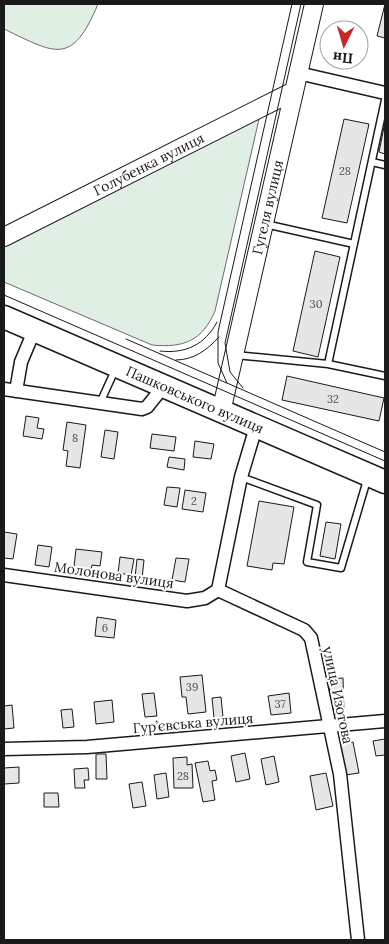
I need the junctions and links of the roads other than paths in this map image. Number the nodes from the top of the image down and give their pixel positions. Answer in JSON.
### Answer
{"nodes":[{"id":1,"x":314,"y":4,"type":"edge"},
{"id":2,"x":298,"y":73,"type":"junction"},
{"id":3,"x":294,"y":91,"type":"junction"},
{"id":4,"x":385,"y":93,"type":"edge"},
{"id":5,"x":385,"y":100,"type":"edge"},
{"id":6,"x":372,"y":162,"type":"junction"},
{"id":7,"x":385,"y":165,"type":"edge"},
{"id":8,"x":264,"y":224,"type":"junction"},
{"id":9,"x":4,"y":238,"type":"edge"},
{"id":10,"x":354,"y":244,"type":"junction"},
{"id":11,"x":4,"y":318,"type":"edge"},
{"id":12,"x":34,"y":331,"type":"junction"},
{"id":13,"x":234,"y":355,"type":"junction"},
{"id":14,"x":328,"y":364,"type":"junction"},
{"id":15,"x":116,"y":366,"type":"junction"},
{"id":16,"x":385,"y":376,"type":"edge"},
{"id":17,"x":163,"y":387,"type":"junction"},
{"id":18,"x":10,"y":390,"type":"edge"},
{"id":19,"x":100,"y":403,"type":"junction"},
{"id":20,"x":221,"y":412,"type":"junction"},
{"id":21,"x":256,"y":427,"type":"junction"},
{"id":22,"x":241,"y":477,"type":"junction"},
{"id":23,"x":377,"y":479,"type":"edge"},
{"id":24,"x":4,"y":575,"type":"edge"},
{"id":25,"x":218,"y":590,"type":"junction"},
{"id":26,"x":385,"y":721,"type":"edge"},
{"id":27,"x":329,"y":727,"type":"junction"},
{"id":28,"x":4,"y":749,"type":"edge"},
{"id":29,"x":358,"y":940,"type":"edge"}],
"edges":[{"from":1,"to":2,"type":"street","name":"Гугеля вулиця"},
{"from":2,"to":3,"type":"street","name":"Гугеля вулиця"},
{"from":2,"to":4,"type":"street"},
{"from":3,"to":8,"type":"street","name":"Гугеля вулиця"},
{"from":3,"to":9,"type":"street","name":"Голубенка вулиця"},
{"from":5,"to":6,"type":"lane"},
{"from":6,"to":7,"type":"lane"},
{"from":6,"to":10,"type":"lane"},
{"from":8,"to":10,"type":"lane"},
{"from":8,"to":13,"type":"street","name":"Гугеля вулиця"},
{"from":10,"to":14,"type":"lane"},
{"from":11,"to":12,"type":"highway","name":"Пашковського вулиця"},
{"from":12,"to":15,"type":"highway","name":"Пашковського вулиця"},
{"from":12,"to":18,"type":"street"},
{"from":13,"to":14,"type":"lane"},
{"from":13,"to":20,"type":"street","name":"Гугеля вулиця"},
{"from":14,"to":16,"type":"lane"},
{"from":15,"to":17,"type":"highway","name":"Пашковського вулиця"},
{"from":15,"to":19,"type":"lane"},
{"from":17,"to":19,"type":"street"},
{"from":17,"to":20,"type":"highway","name":"Пашковського вулиця"},
{"from":18,"to":19,"type":"street"},
{"from":20,"to":21,"type":"highway","name":"Пашковського вулиця"},
{"from":21,"to":22,"type":"street"},
{"from":21,"to":23,"type":"highway","name":"Пашковського вулиця"},
{"from":22,"to":23,"type":"lane"},
{"from":22,"to":25,"type":"street"},
{"from":24,"to":25,"type":"street","name":"Молонова вулиця"},
{"from":25,"to":27,"type":"street","name":"улица Изотова"},
{"from":26,"to":27,"type":"street","name":"Гур’євська вулиця"},
{"from":27,"to":28,"type":"street","name":"Гур’євська вулиця"},
{"from":27,"to":29,"type":"street","name":"улица Изотова"}]}
